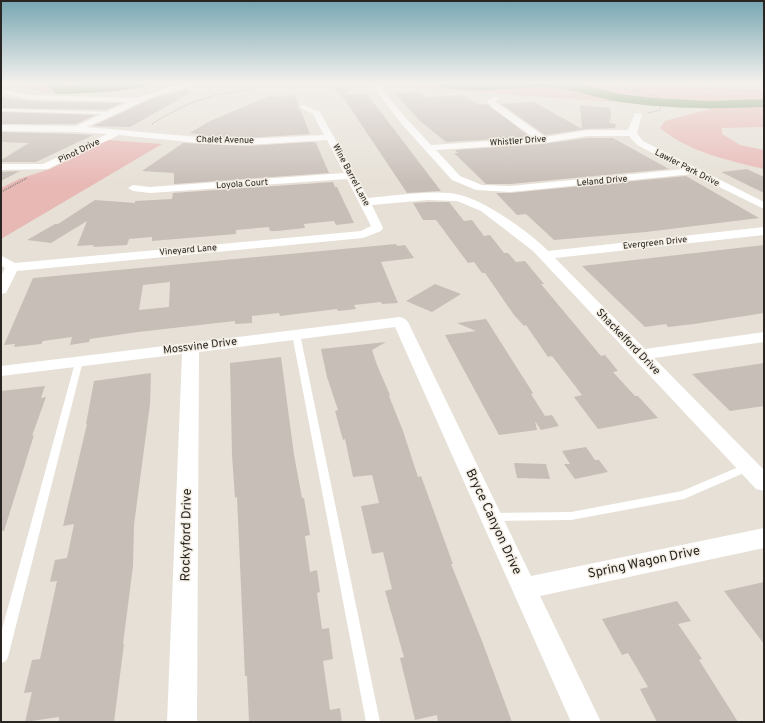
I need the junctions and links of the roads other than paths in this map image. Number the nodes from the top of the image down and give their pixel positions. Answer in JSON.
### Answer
{"nodes":[{"id":1,"x":638,"y":115,"type":"dead end"},
{"id":2,"x":104,"y":116,"type":"edge"},
{"id":3,"x":318,"y":116,"type":"edge"},
{"id":4,"x":401,"y":116,"type":"edge"},
{"id":5,"x":509,"y":116,"type":"edge"},
{"id":6,"x":1,"y":128,"type":"edge"},
{"id":7,"x":76,"y":129,"type":"junction"},
{"id":8,"x":117,"y":133,"type":"junction"},
{"id":9,"x":632,"y":133,"type":"junction"},
{"id":10,"x":330,"y":137,"type":"junction"},
{"id":11,"x":543,"y":140,"type":"junction"},
{"id":12,"x":429,"y":148,"type":"junction"},
{"id":13,"x":1,"y":167,"type":"edge"},
{"id":14,"x":694,"y":171,"type":"junction"},
{"id":15,"x":351,"y":176,"type":"junction"},
{"id":16,"x":456,"y":178,"type":"junction"},
{"id":17,"x":133,"y":188,"type":"dead end"},
{"id":18,"x":483,"y":192,"type":"junction"},
{"id":19,"x":456,"y":194,"type":"junction"},
{"id":20,"x":365,"y":202,"type":"junction"},
{"id":21,"x":764,"y":206,"type":"edge"},
{"id":22,"x":485,"y":209,"type":"junction"},
{"id":23,"x":375,"y":230,"type":"joint"},
{"id":24,"x":764,"y":231,"type":"edge"},
{"id":25,"x":545,"y":255,"type":"junction"},
{"id":26,"x":7,"y":264,"type":"edge"},
{"id":27,"x":1,"y":290,"type":"edge"},
{"id":28,"x":400,"y":322,"type":"joint"},
{"id":29,"x":296,"y":334,"type":"junction"},
{"id":30,"x":764,"y":337,"type":"edge"},
{"id":31,"x":191,"y":347,"type":"junction"},
{"id":32,"x":641,"y":355,"type":"junction"},
{"id":33,"x":79,"y":361,"type":"junction"},
{"id":34,"x":1,"y":371,"type":"edge"},
{"id":35,"x":748,"y":467,"type":"junction"},
{"id":36,"x":764,"y":483,"type":"edge"},
{"id":37,"x":491,"y":517,"type":"junction"},
{"id":38,"x":764,"y":538,"type":"edge"},
{"id":39,"x":524,"y":588,"type":"junction"},
{"id":40,"x":1,"y":657,"type":"edge"},
{"id":41,"x":182,"y":722,"type":"edge"},
{"id":42,"x":373,"y":722,"type":"edge"},
{"id":43,"x":586,"y":722,"type":"edge"}],
"edges":[{"from":1,"to":9,"type":"street"},
{"from":2,"to":7,"type":"street"},
{"from":3,"to":10,"type":"street","name":"Wine Barrel Lane"},
{"from":4,"to":12,"type":"street"},
{"from":5,"to":11,"type":"street"},
{"from":6,"to":7,"type":"street","name":"Chalet Avenue"},
{"from":7,"to":8,"type":"street","name":"Chalet Avenue"},
{"from":8,"to":10,"type":"street","name":"Chalet Avenue"},
{"from":8,"to":13,"type":"street","name":"Pinot Drive"},
{"from":9,"to":11,"type":"street","name":"Whistler Drive"},
{"from":9,"to":14,"type":"street","name":"Lawler Park Drive"},
{"from":10,"to":15,"type":"street","name":"Wine Barrel Lane"},
{"from":11,"to":12,"type":"street","name":"Whistler Drive"},
{"from":12,"to":16,"type":"street"},
{"from":14,"to":18,"type":"street","name":"Leland Drive"},
{"from":14,"to":21,"type":"street","name":"Lawler Park Drive"},
{"from":15,"to":17,"type":"street","name":"Loyola Court"},
{"from":15,"to":20,"type":"street","name":"Wine Barrel Lane"},
{"from":16,"to":18,"type":"street"},
{"from":16,"to":19,"type":"street"},
{"from":18,"to":19,"type":"street","name":"Leland Drive"},
{"from":18,"to":22,"type":"street"},
{"from":19,"to":20,"type":"street"},
{"from":19,"to":22,"type":"street","name":"Shackelford Drive"},
{"from":20,"to":23,"type":"street","name":"Wine Barrel Lane"},
{"from":22,"to":25,"type":"street","name":"Shackelford Drive"},
{"from":23,"to":26,"type":"street","name":"Vineyard Lane"},
{"from":24,"to":25,"type":"street","name":"Evergreen Drive"},
{"from":25,"to":32,"type":"street","name":"Shackelford Drive"},
{"from":26,"to":27,"type":"street"},
{"from":28,"to":29,"type":"street","name":"Mossvine Drive"},
{"from":28,"to":37,"type":"street","name":"Bryce Canyon Drive"},
{"from":29,"to":31,"type":"street","name":"Mossvine Drive"},
{"from":29,"to":42,"type":"lane"},
{"from":30,"to":32,"type":"street"},
{"from":31,"to":33,"type":"street","name":"Mossvine Drive"},
{"from":31,"to":41,"type":"street","name":"Rockyford Drive"},
{"from":32,"to":35,"type":"street","name":"Shackelford Drive"},
{"from":33,"to":34,"type":"street","name":"Mossvine Drive"},
{"from":33,"to":40,"type":"lane"},
{"from":35,"to":36,"type":"street","name":"Shackelford Drive"},
{"from":35,"to":37,"type":"lane"},
{"from":37,"to":39,"type":"street","name":"Bryce Canyon Drive"},
{"from":38,"to":39,"type":"street","name":"Spring Wagon Drive"},
{"from":39,"to":43,"type":"street","name":"Bryce Canyon Drive"}]}
